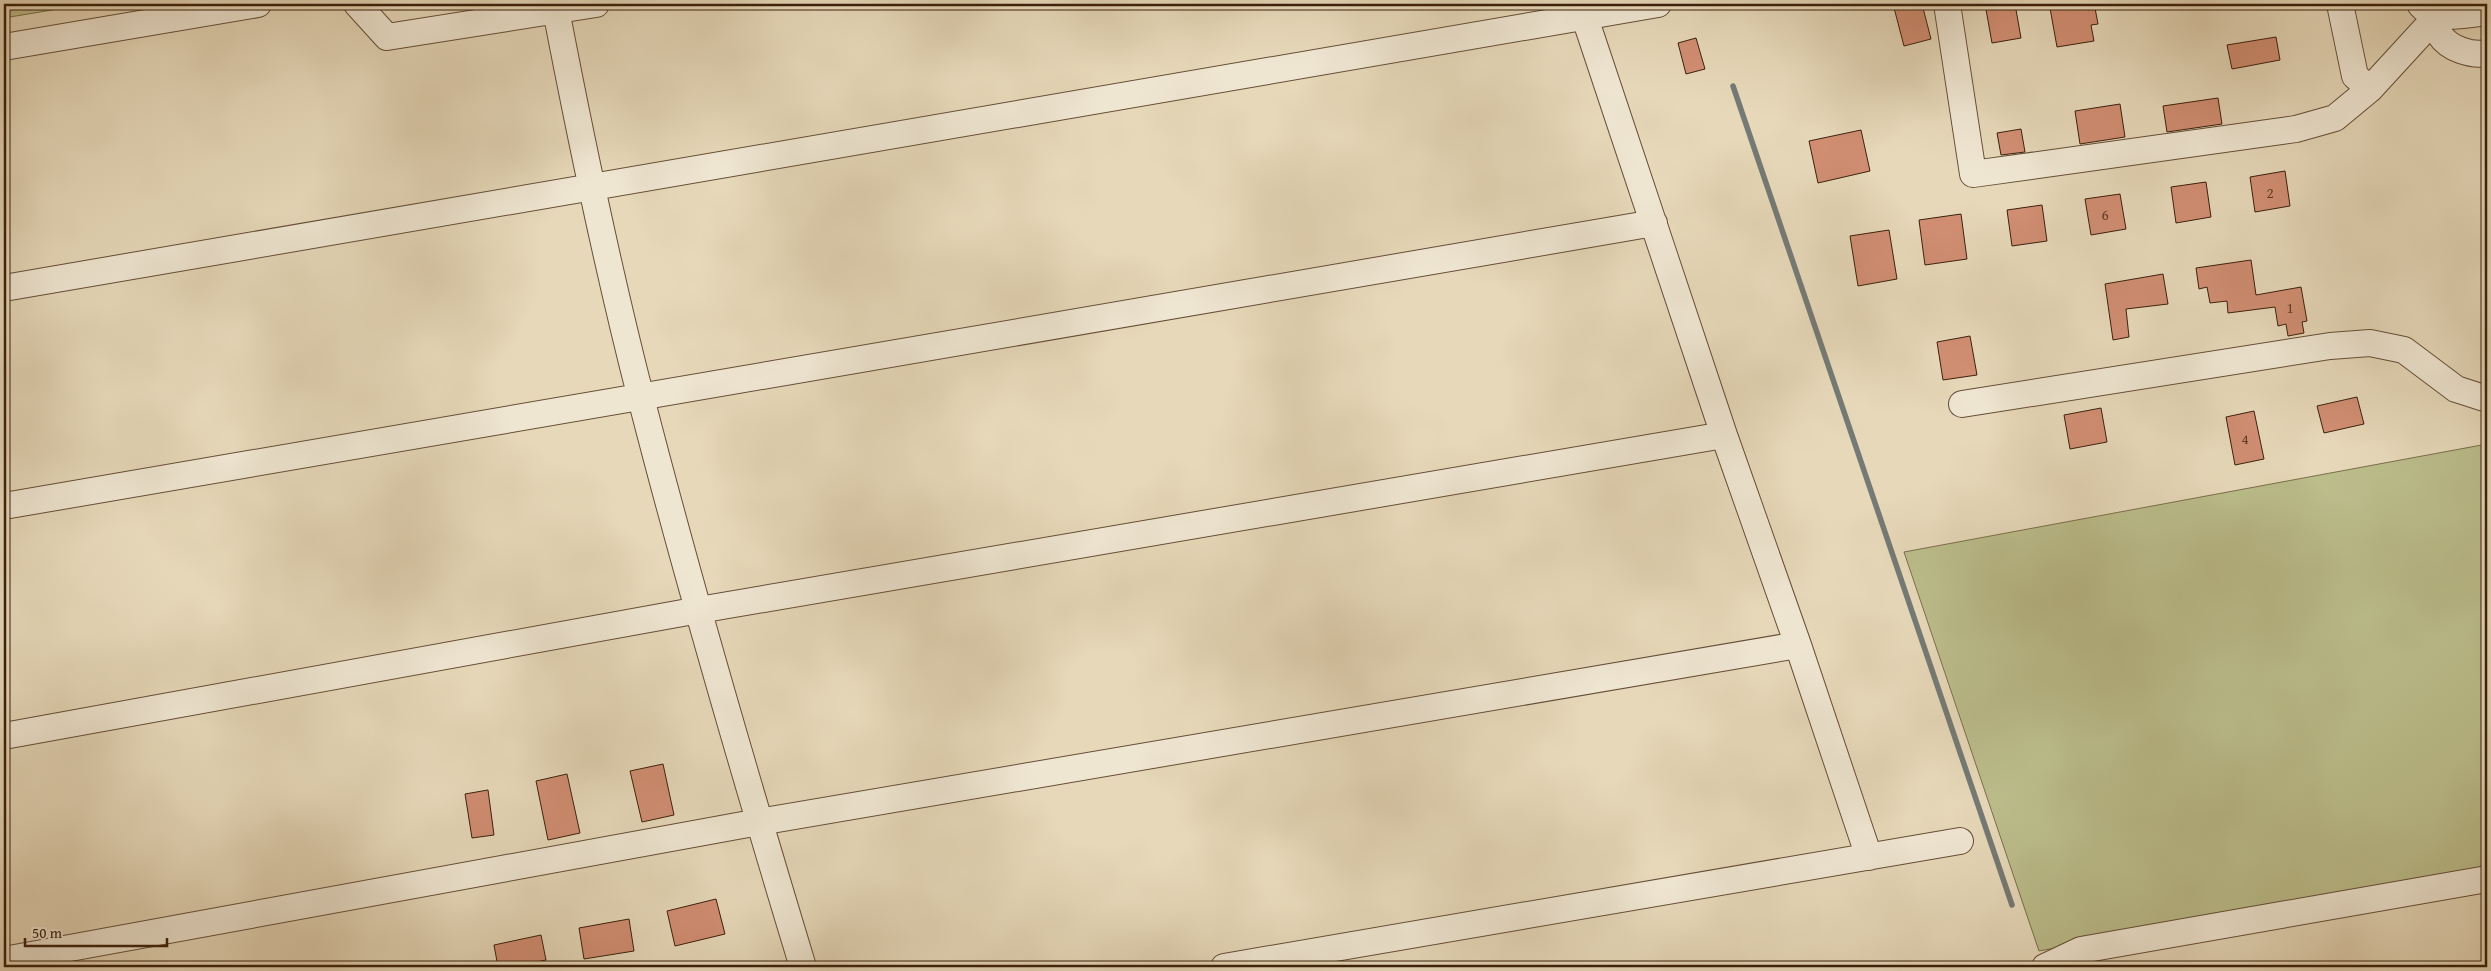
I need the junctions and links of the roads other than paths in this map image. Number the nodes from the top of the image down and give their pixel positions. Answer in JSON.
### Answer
{"nodes":[{"id":1,"x":258,"y":4,"type":"edge"},
{"id":2,"x":357,"y":4,"type":"edge"},
{"id":3,"x":596,"y":4,"type":"edge"},
{"id":4,"x":1658,"y":4,"type":"edge"},
{"id":5,"x":1947,"y":4,"type":"edge"},
{"id":6,"x":2340,"y":4,"type":"edge"},
{"id":7,"x":556,"y":10,"type":"junction"},
{"id":8,"x":2428,"y":10,"type":"edge"},
{"id":9,"x":2487,"y":12,"type":"edge"},
{"id":10,"x":1586,"y":18,"type":"junction"},
{"id":11,"x":4,"y":47,"type":"edge"},
{"id":12,"x":2487,"y":53,"type":"edge"},
{"id":13,"x":2370,"y":90,"type":"junction"},
{"id":14,"x":591,"y":188,"type":"junction"},
{"id":15,"x":1654,"y":223,"type":"junction"},
{"id":16,"x":4,"y":288,"type":"edge"},
{"id":17,"x":641,"y":398,"type":"junction"},
{"id":18,"x":2487,"y":399,"type":"edge"},
{"id":19,"x":1962,"y":404,"type":"dead end"},
{"id":20,"x":1724,"y":435,"type":"junction"},
{"id":21,"x":4,"y":506,"type":"edge"},
{"id":22,"x":699,"y":610,"type":"junction"},
{"id":23,"x":1798,"y":645,"type":"junction"},
{"id":24,"x":4,"y":736,"type":"edge"},
{"id":25,"x":759,"y":822,"type":"junction"},
{"id":26,"x":1960,"y":841,"type":"dead end"},
{"id":27,"x":1869,"y":857,"type":"junction"},
{"id":28,"x":2487,"y":879,"type":"edge"},
{"id":29,"x":4,"y":960,"type":"edge"},
{"id":30,"x":803,"y":967,"type":"edge"},
{"id":31,"x":1224,"y":967,"type":"edge"},
{"id":32,"x":2045,"y":967,"type":"edge"}],
"edges":[{"from":1,"to":11,"type":"street"},
{"from":2,"to":7,"type":"street"},
{"from":3,"to":7,"type":"street"},
{"from":4,"to":10,"type":"street"},
{"from":5,"to":13,"type":"street"},
{"from":6,"to":13,"type":"street"},
{"from":7,"to":14,"type":"street"},
{"from":8,"to":9,"type":"street"},
{"from":8,"to":12,"type":"street"},
{"from":8,"to":13,"type":"street"},
{"from":10,"to":14,"type":"street"},
{"from":10,"to":15,"type":"street"},
{"from":14,"to":16,"type":"street"},
{"from":14,"to":17,"type":"street"},
{"from":15,"to":17,"type":"street"},
{"from":15,"to":20,"type":"street"},
{"from":17,"to":21,"type":"street"},
{"from":17,"to":22,"type":"street"},
{"from":18,"to":19,"type":"street"},
{"from":20,"to":22,"type":"street"},
{"from":20,"to":23,"type":"street"},
{"from":22,"to":24,"type":"street"},
{"from":22,"to":25,"type":"street"},
{"from":23,"to":25,"type":"street"},
{"from":23,"to":27,"type":"street"},
{"from":25,"to":29,"type":"street"},
{"from":25,"to":30,"type":"street"},
{"from":26,"to":27,"type":"street"},
{"from":27,"to":31,"type":"street"},
{"from":28,"to":32,"type":"street"}]}
